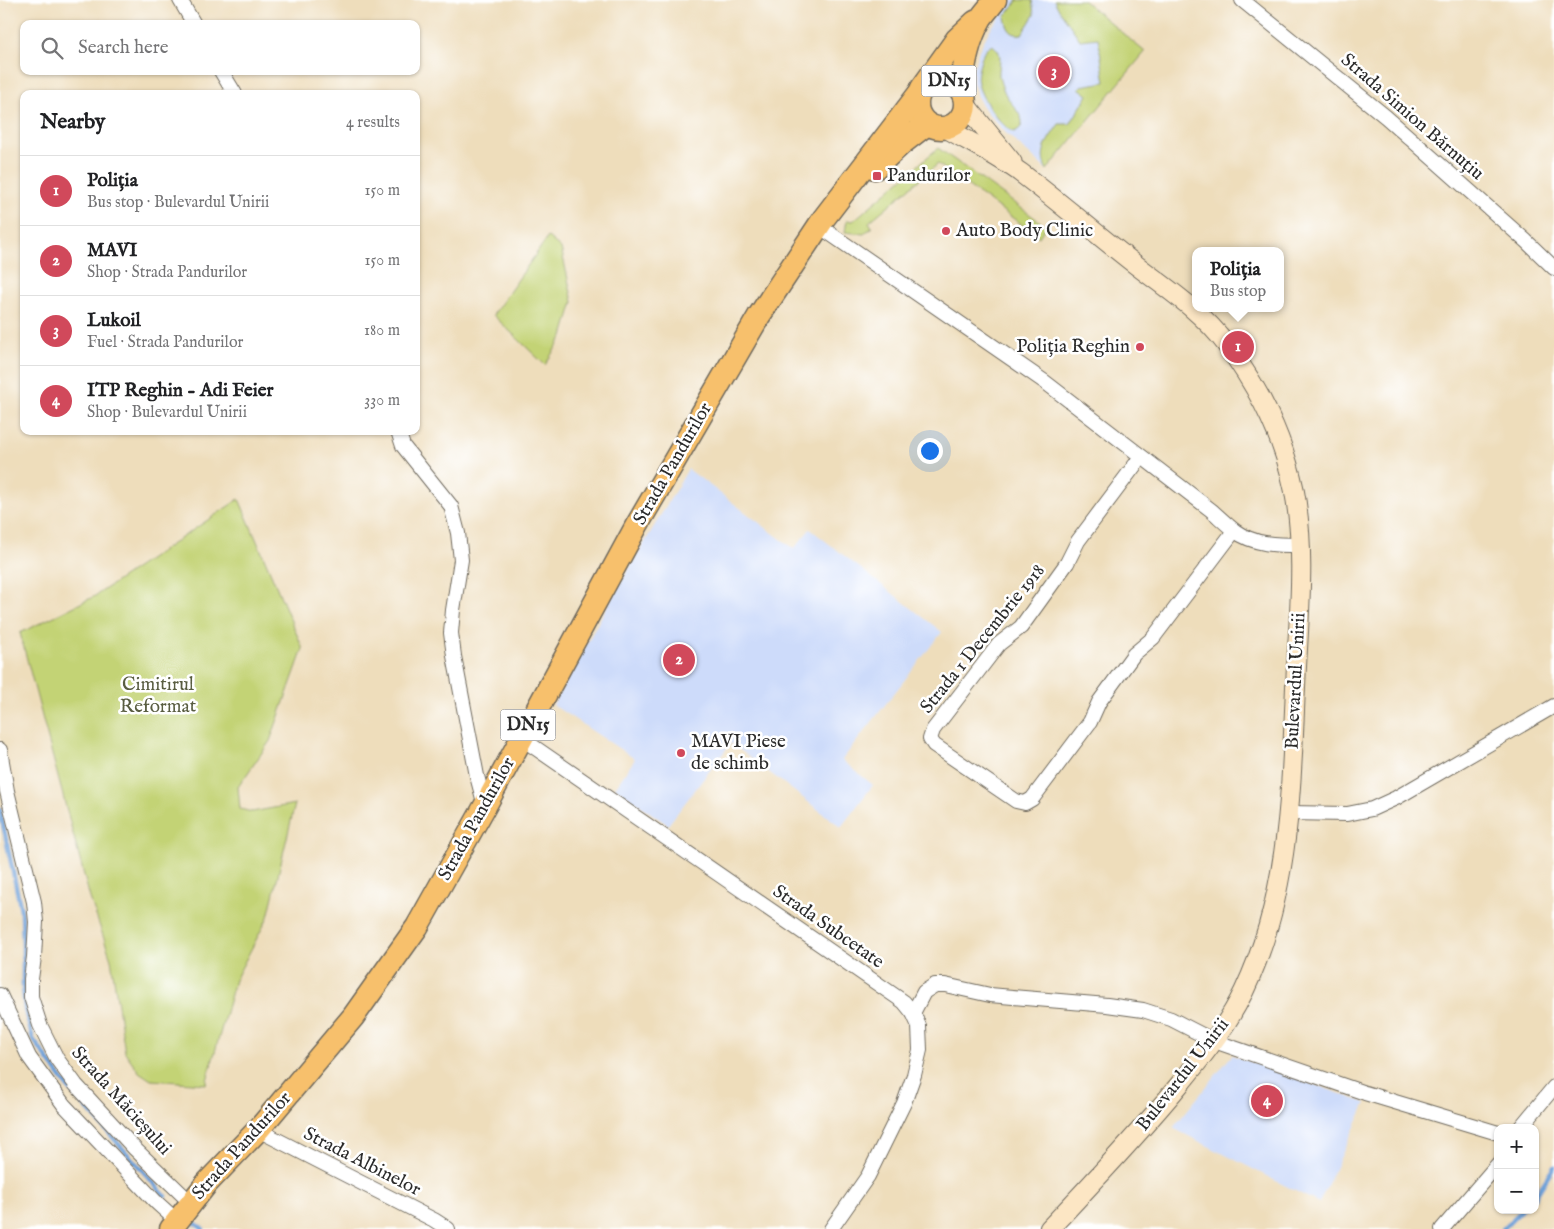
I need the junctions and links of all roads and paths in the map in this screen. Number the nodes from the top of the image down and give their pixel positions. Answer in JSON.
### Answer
{"nodes":[{"id":1,"x":180,"y":0,"type":"edge"},
{"id":2,"x":996,"y":0,"type":"edge"},
{"id":3,"x":1242,"y":0,"type":"edge"},
{"id":4,"x":982,"y":17,"type":"junction"},
{"id":5,"x":192,"y":20,"type":"edge"},
{"id":6,"x":223,"y":75,"type":"edge"},
{"id":7,"x":233,"y":90,"type":"edge"},
{"id":8,"x":920,"y":92,"type":"junction"},
{"id":9,"x":963,"y":96,"type":"junction"},
{"id":10,"x":937,"y":126,"type":"junction"},
{"id":11,"x":1019,"y":171,"type":"junction"},
{"id":12,"x":822,"y":222,"type":"junction"},
{"id":13,"x":1554,"y":268,"type":"edge"},
{"id":14,"x":1192,"y":309,"type":"edge"},
{"id":15,"x":1196,"y":312,"type":"edge"},
{"id":16,"x":399,"y":435,"type":"edge"},
{"id":17,"x":1141,"y":457,"type":"junction"},
{"id":18,"x":1234,"y":531,"type":"junction"},
{"id":19,"x":1300,"y":545,"type":"junction"},
{"id":20,"x":1554,"y":706,"type":"edge"},
{"id":21,"x":521,"y":738,"type":"junction"},
{"id":22,"x":0,"y":750,"type":"edge"},
{"id":23,"x":485,"y":806,"type":"junction"},
{"id":24,"x":1289,"y":813,"type":"junction"},
{"id":25,"x":0,"y":995,"type":"edge"},
{"id":26,"x":913,"y":1013,"type":"junction"},
{"id":27,"x":1214,"y":1041,"type":"junction"},
{"id":28,"x":1554,"y":1087,"type":"edge"},
{"id":29,"x":1523,"y":1124,"type":"edge"},
{"id":30,"x":258,"y":1130,"type":"junction"},
{"id":31,"x":1494,"y":1132,"type":"edge"},
{"id":32,"x":1494,"y":1169,"type":"edge"},
{"id":33,"x":191,"y":1203,"type":"junction"},
{"id":34,"x":174,"y":1225,"type":"edge"},
{"id":35,"x":448,"y":1229,"type":"edge"},
{"id":36,"x":831,"y":1229,"type":"edge"},
{"id":37,"x":1049,"y":1229,"type":"edge"},
{"id":38,"x":1442,"y":1229,"type":"edge"}],
"edges":[{"from":1,"to":5,"type":"street"},
{"from":2,"to":4,"type":"highway","name":"Strada Pandurilor","number":"DN15"},
{"from":3,"to":13,"type":"street","name":"Strada Simion Bărnuțiu"},
{"from":4,"to":8,"type":"highway","name":"Strada Pandurilor","number":"DN15"},
{"from":4,"to":9,"type":"highway","name":"Strada Pandurilor","number":"DN15"},
{"from":6,"to":7,"type":"street"},
{"from":8,"to":9,"type":"highway","number":"DN15"},
{"from":8,"to":10,"type":"highway","number":"DN15"},
{"from":8,"to":12,"type":"highway","name":"Strada Pandurilor","number":"DN15"},
{"from":9,"to":10,"type":"highway","number":"DN15"},
{"from":9,"to":11,"type":"main road","name":"Bulevardul Unirii"},
{"from":10,"to":11,"type":"main road","name":"Bulevardul Unirii"},
{"from":10,"to":12,"type":"highway","name":"Strada Pandurilor","number":"DN15"},
{"from":11,"to":14,"type":"main road","name":"Bulevardul Unirii"},
{"from":12,"to":17,"type":"street"},
{"from":12,"to":21,"type":"highway","name":"Strada Pandurilor","number":"DN15"},
{"from":15,"to":19,"type":"main road","name":"Bulevardul Unirii"},
{"from":16,"to":23,"type":"street"},
{"from":17,"to":18,"type":"street"},
{"from":17,"to":18,"type":"street","name":"Strada 1 Decembrie 1918"},
{"from":18,"to":19,"type":"street"},
{"from":19,"to":24,"type":"main road","name":"Bulevardul Unirii"},
{"from":20,"to":24,"type":"street"},
{"from":21,"to":23,"type":"highway","name":"Strada Pandurilor","number":"DN15"},
{"from":21,"to":26,"type":"street","name":"Strada Subcetate"},
{"from":22,"to":33,"type":"street","name":"Strada Măcieșului"},
{"from":23,"to":30,"type":"highway","name":"Strada Pandurilor","number":"DN15"},
{"from":24,"to":27,"type":"main road","name":"Bulevardul Unirii"},
{"from":25,"to":34,"type":"street"},
{"from":26,"to":27,"type":"street"},
{"from":26,"to":36,"type":"street"},
{"from":27,"to":31,"type":"street"},
{"from":27,"to":37,"type":"main road","name":"Bulevardul Unirii"},
{"from":28,"to":29,"type":"street"},
{"from":30,"to":33,"type":"highway","name":"Strada Pandurilor","number":"DN15"},
{"from":30,"to":35,"type":"street","name":"Strada Albinelor"},
{"from":32,"to":38,"type":"street"},
{"from":33,"to":34,"type":"highway","name":"Strada Pandurilor","number":"DN15"}]}
